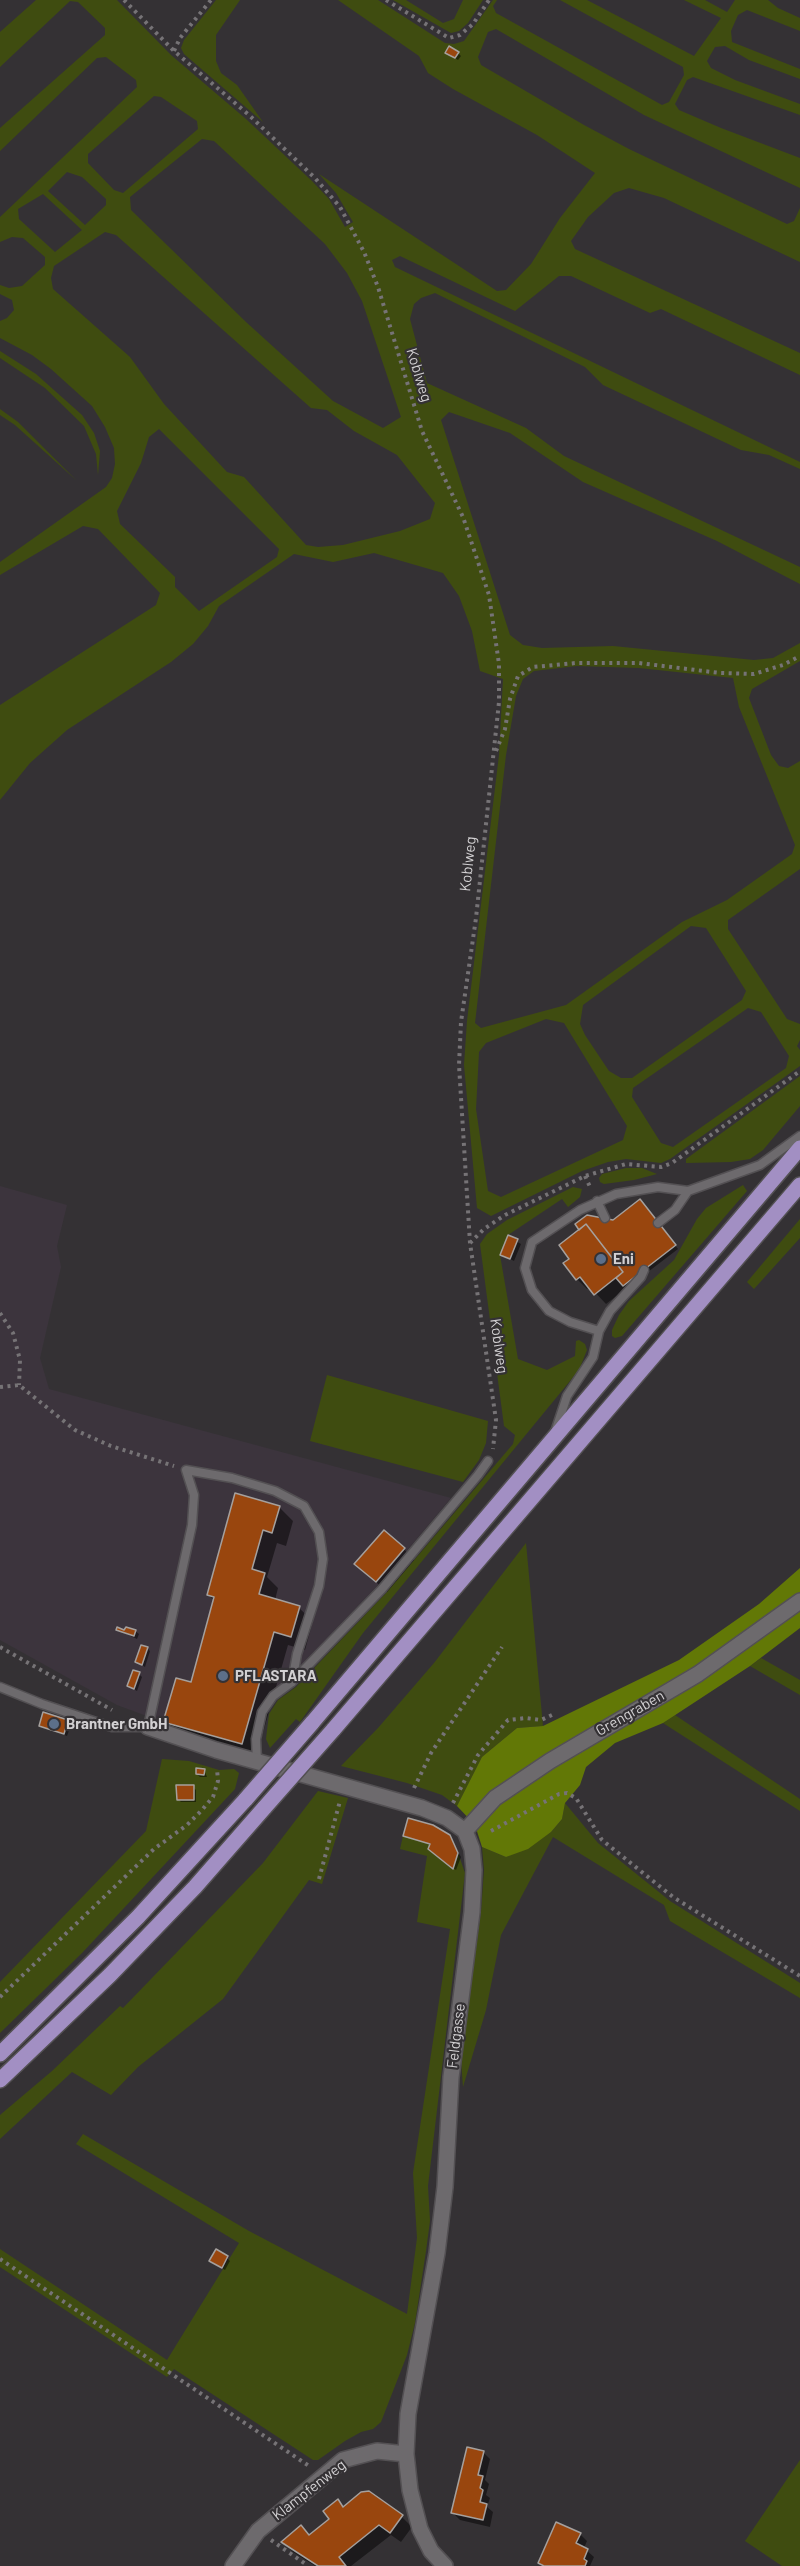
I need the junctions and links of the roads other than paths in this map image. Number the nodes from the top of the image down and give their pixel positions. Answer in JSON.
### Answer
{"nodes":[{"id":1,"x":800,"y":1136,"type":"edge"},
{"id":2,"x":800,"y":1148,"type":"edge"},
{"id":3,"x":800,"y":1185,"type":"edge"},
{"id":4,"x":688,"y":1191,"type":"junction"},
{"id":5,"x":597,"y":1201,"type":"junction"},
{"id":6,"x":605,"y":1218,"type":"dead end"},
{"id":7,"x":658,"y":1223,"type":"dead end"},
{"id":8,"x":644,"y":1270,"type":"dead end"},
{"id":9,"x":599,"y":1331,"type":"junction"},
{"id":10,"x":553,"y":1437,"type":"junction"},
{"id":11,"x":488,"y":1461,"type":"road end"},
{"id":12,"x":800,"y":1601,"type":"edge"},
{"id":13,"x":292,"y":1682,"type":"junction"},
{"id":14,"x":0,"y":1687,"type":"edge"},
{"id":15,"x":148,"y":1727,"type":"junction"},
{"id":16,"x":257,"y":1761,"type":"junction"},
{"id":17,"x":465,"y":1832,"type":"junction"},
{"id":18,"x":0,"y":2054,"type":"edge"},
{"id":19,"x":0,"y":2080,"type":"edge"},
{"id":20,"x":406,"y":2454,"type":"junction"},
{"id":21,"x":233,"y":2566,"type":"edge"},
{"id":22,"x":445,"y":2566,"type":"edge"}],
"edges":[{"from":1,"to":4,"type":"lane"},
{"from":2,"to":10,"type":"main road"},
{"from":3,"to":19,"type":"main road","bridge":true},
{"from":4,"to":5,"type":"lane"},
{"from":4,"to":7,"type":"lane"},
{"from":5,"to":6,"type":"lane"},
{"from":5,"to":9,"type":"lane"},
{"from":8,"to":9,"type":"lane"},
{"from":9,"to":10,"type":"lane"},
{"from":10,"to":18,"type":"main road","bridge":true},
{"from":11,"to":13,"type":"lane"},
{"from":12,"to":17,"type":"street","name":"Grengraben"},
{"from":13,"to":15,"type":"lane"},
{"from":13,"to":16,"type":"lane"},
{"from":14,"to":15,"type":"lane"},
{"from":15,"to":16,"type":"street","name":"Feldgasse"},
{"from":16,"to":17,"type":"street","name":"Feldgasse"},
{"from":17,"to":20,"type":"street","name":"Feldgasse"},
{"from":20,"to":21,"type":"street","name":"Klampfenweg"},
{"from":20,"to":22,"type":"street","name":"Feldgasse"}]}
